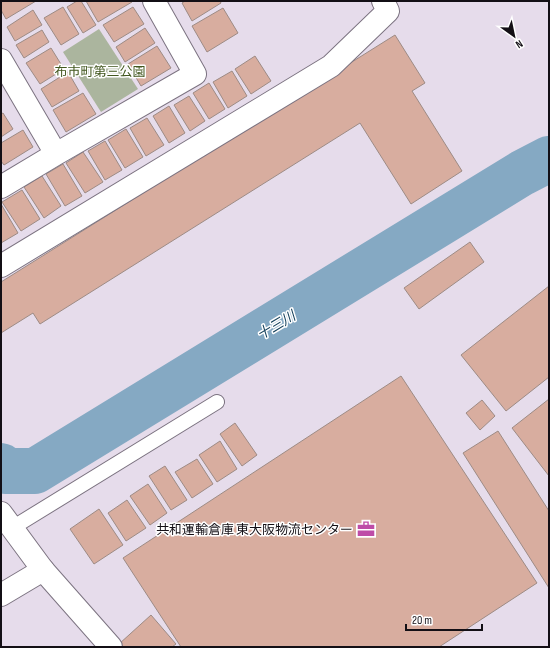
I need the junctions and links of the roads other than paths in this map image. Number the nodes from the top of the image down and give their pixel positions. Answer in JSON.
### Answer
{"nodes":[{"id":1,"x":154,"y":1,"type":"edge"},
{"id":2,"x":383,"y":1,"type":"edge"},
{"id":3,"x":1,"y":60,"type":"edge"},
{"id":4,"x":56,"y":154,"type":"junction"},
{"id":5,"x":1,"y":187,"type":"edge"},
{"id":6,"x":1,"y":266,"type":"edge"},
{"id":7,"x":217,"y":402,"type":"dead end"},
{"id":8,"x":6,"y":521,"type":"edge"},
{"id":9,"x":43,"y":570,"type":"junction"},
{"id":10,"x":1,"y":595,"type":"edge"},
{"id":11,"x":111,"y":647,"type":"edge"}],
"edges":[{"from":1,"to":4,"type":"street"},
{"from":2,"to":6,"type":"street"},
{"from":3,"to":4,"type":"street"},
{"from":4,"to":5,"type":"street"},
{"from":7,"to":8,"type":"lane"},
{"from":8,"to":9,"type":"street"},
{"from":9,"to":10,"type":"street"},
{"from":9,"to":11,"type":"street"}]}
